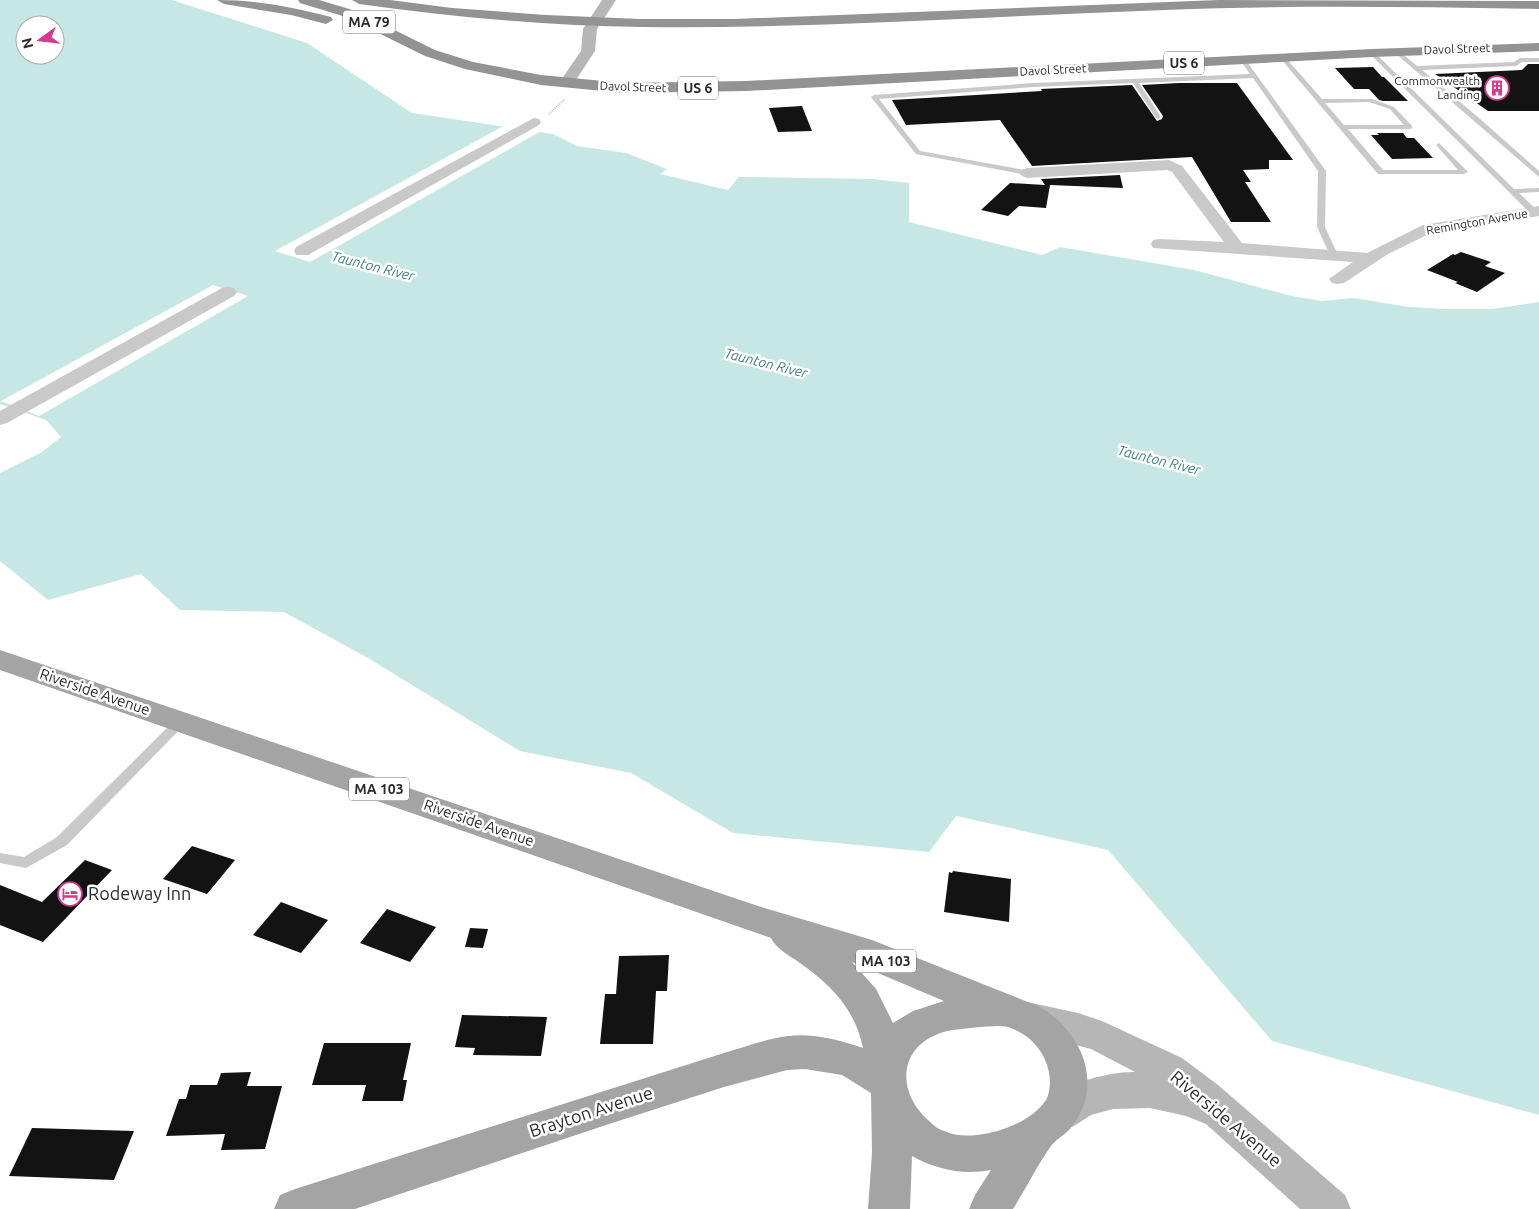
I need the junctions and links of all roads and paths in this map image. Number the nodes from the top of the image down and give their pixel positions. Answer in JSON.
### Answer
{"nodes":[{"id":1,"x":224,"y":0,"type":"edge"},
{"id":2,"x":305,"y":0,"type":"edge"},
{"id":3,"x":359,"y":0,"type":"edge"},
{"id":4,"x":609,"y":0,"type":"edge"},
{"id":5,"x":1539,"y":5,"type":"edge"},
{"id":6,"x":595,"y":21,"type":"junction"},
{"id":7,"x":1539,"y":47,"type":"edge"},
{"id":8,"x":1508,"y":48,"type":"junction"},
{"id":9,"x":1397,"y":52,"type":"junction"},
{"id":10,"x":430,"y":53,"type":"junction"},
{"id":11,"x":1372,"y":53,"type":"junction"},
{"id":12,"x":1283,"y":58,"type":"junction"},
{"id":13,"x":1243,"y":60,"type":"junction"},
{"id":14,"x":1526,"y":60,"type":"junction"},
{"id":15,"x":1539,"y":60,"type":"edge"},
{"id":16,"x":1416,"y":68,"type":"junction"},
{"id":17,"x":1253,"y":76,"type":"junction"},
{"id":18,"x":1134,"y":80,"type":"junction"},
{"id":19,"x":567,"y":83,"type":"junction"},
{"id":20,"x":1319,"y":101,"type":"junction"},
{"id":21,"x":1158,"y":117,"type":"dead end"},
{"id":22,"x":534,"y":122,"type":"joint"},
{"id":23,"x":1342,"y":127,"type":"junction"},
{"id":24,"x":1439,"y":145,"type":"dead end"},
{"id":25,"x":1027,"y":174,"type":"joint"},
{"id":26,"x":1539,"y":175,"type":"edge"},
{"id":27,"x":1539,"y":190,"type":"edge"},
{"id":28,"x":1513,"y":191,"type":"junction"},
{"id":29,"x":1536,"y":211,"type":"edge"},
{"id":30,"x":1159,"y":244,"type":"dead end"},
{"id":31,"x":1237,"y":248,"type":"junction"},
{"id":32,"x":302,"y":251,"type":"dead end"},
{"id":33,"x":1334,"y":255,"type":"junction"},
{"id":34,"x":1370,"y":258,"type":"junction"},
{"id":35,"x":1338,"y":279,"type":"dead end"},
{"id":36,"x":228,"y":292,"type":"dead end"},
{"id":37,"x":0,"y":420,"type":"edge"},
{"id":38,"x":0,"y":660,"type":"edge"},
{"id":39,"x":182,"y":721,"type":"junction"},
{"id":40,"x":0,"y":858,"type":"edge"},
{"id":41,"x":758,"y":920,"type":"junction"},
{"id":42,"x":1019,"y":1015,"type":"junction"},
{"id":43,"x":887,"y":1083,"type":"junction"},
{"id":44,"x":1219,"y":1112,"type":"junction"},
{"id":45,"x":1049,"y":1122,"type":"junction"},
{"id":46,"x":295,"y":1209,"type":"edge"},
{"id":47,"x":889,"y":1209,"type":"edge"},
{"id":48,"x":990,"y":1209,"type":"edge"},
{"id":49,"x":1330,"y":1209,"type":"edge"}],
"edges":[{"from":1,"to":10,"type":"highway","number":"US 6"},
{"from":2,"to":10,"type":"highway","number":"MA 79"},
{"from":3,"to":6,"type":"highway"},
{"from":4,"to":6,"type":"main road"},
{"from":5,"to":6,"type":"highway"},
{"from":6,"to":19,"type":"main road"},
{"from":7,"to":8,"type":"highway","name":"Davol Street","number":"US 6"},
{"from":8,"to":9,"type":"highway","name":"Davol Street","number":"US 6"},
{"from":8,"to":14,"type":"lane"},
{"from":9,"to":11,"type":"highway","name":"Davol Street","number":"US 6"},
{"from":9,"to":16,"type":"lane"},
{"from":10,"to":19,"type":"highway","number":"US 6"},
{"from":11,"to":12,"type":"highway","name":"Davol Street","number":"US 6"},
{"from":11,"to":28,"type":"lane"},
{"from":12,"to":13,"type":"highway","name":"Davol Street","number":"US 6"},
{"from":12,"to":20,"type":"lane"},
{"from":13,"to":17,"type":"lane"},
{"from":13,"to":19,"type":"highway","name":"Davol Street","number":"US 6"},
{"from":14,"to":15,"type":"lane"},
{"from":14,"to":16,"type":"lane"},
{"from":16,"to":26,"type":"lane"},
{"from":17,"to":18,"type":"lane"},
{"from":17,"to":33,"type":"lane"},
{"from":18,"to":21,"type":"lane"},
{"from":18,"to":25,"type":"lane"},
{"from":19,"to":22,"type":"path"},
{"from":20,"to":23,"type":"lane"},
{"from":20,"to":23,"type":"lane"},
{"from":22,"to":32,"type":"street"},
{"from":23,"to":24,"type":"lane"},
{"from":25,"to":31,"type":"street"},
{"from":27,"to":28,"type":"lane"},
{"from":28,"to":29,"type":"lane"},
{"from":29,"to":34,"type":"street","name":"Remington Avenue"},
{"from":30,"to":31,"type":"street"},
{"from":31,"to":33,"type":"street"},
{"from":33,"to":34,"type":"street"},
{"from":34,"to":35,"type":"street","name":"Remington Avenue"},
{"from":36,"to":37,"type":"street"},
{"from":38,"to":39,"type":"main road","name":"Riverside Avenue","number":"MA 103"},
{"from":39,"to":40,"type":"lane"},
{"from":39,"to":41,"type":"main road","name":"Riverside Avenue","number":"MA 103"},
{"from":41,"to":42,"type":"main road","name":"Riverside Avenue","number":"MA 103"},
{"from":41,"to":43,"type":"main road","name":"Riverside Avenue","number":"MA 103"},
{"from":42,"to":43,"type":"main road"},
{"from":42,"to":44,"type":"main road","name":"Riverside Avenue"},
{"from":42,"to":45,"type":"main road","number":"MA 103"},
{"from":43,"to":45,"type":"main road"},
{"from":43,"to":46,"type":"main road","name":"Brayton Avenue"},
{"from":43,"to":47,"type":"main road","number":"MA 103"},
{"from":44,"to":45,"type":"main road"},
{"from":44,"to":49,"type":"main road","name":"Riverside Avenue"},
{"from":45,"to":48,"type":"main road","number":"MA 103"}]}
